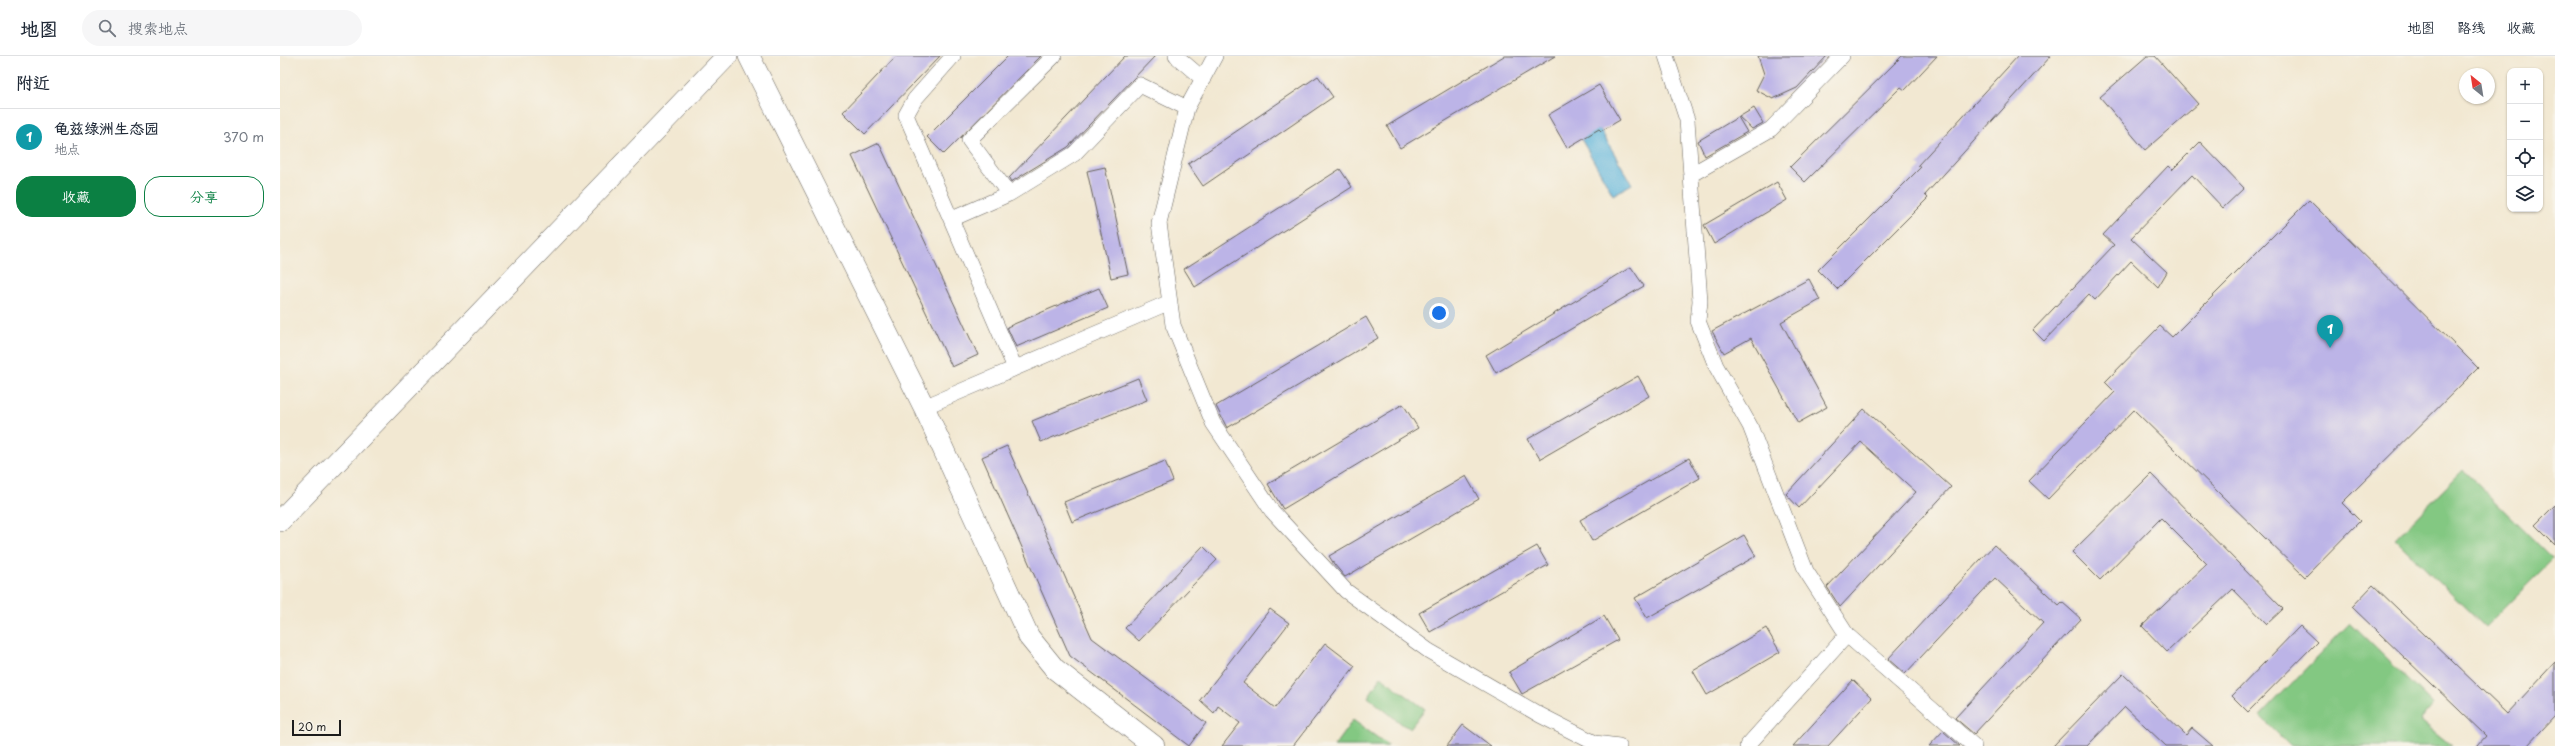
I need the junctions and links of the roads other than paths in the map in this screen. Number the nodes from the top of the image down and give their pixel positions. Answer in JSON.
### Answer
{"nodes":[{"id":1,"x":727,"y":56,"type":"edge"},
{"id":2,"x":748,"y":56,"type":"edge"},
{"id":3,"x":953,"y":56,"type":"edge"},
{"id":4,"x":1054,"y":56,"type":"edge"},
{"id":5,"x":1176,"y":56,"type":"edge"},
{"id":6,"x":1215,"y":56,"type":"edge"},
{"id":7,"x":1666,"y":56,"type":"edge"},
{"id":8,"x":1842,"y":56,"type":"edge"},
{"id":9,"x":1203,"y":79,"type":"junction"},
{"id":10,"x":1187,"y":108,"type":"junction"},
{"id":11,"x":1692,"y":174,"type":"junction"},
{"id":12,"x":1010,"y":194,"type":"junction"},
{"id":13,"x":952,"y":219,"type":"junction"},
{"id":14,"x":1170,"y":302,"type":"junction"},
{"id":15,"x":1015,"y":368,"type":"junction"},
{"id":16,"x":924,"y":407,"type":"junction"},
{"id":17,"x":280,"y":521,"type":"edge"},
{"id":18,"x":1847,"y":635,"type":"junction"},
{"id":19,"x":1154,"y":746,"type":"edge"},
{"id":20,"x":1619,"y":746,"type":"edge"},
{"id":21,"x":1747,"y":746,"type":"edge"},
{"id":22,"x":1974,"y":746,"type":"edge"}],
"edges":[{"from":1,"to":17,"type":"street"},
{"from":2,"to":16,"type":"street"},
{"from":3,"to":13,"type":"street"},
{"from":4,"to":12,"type":"street"},
{"from":5,"to":9,"type":"street"},
{"from":6,"to":9,"type":"street"},
{"from":7,"to":11,"type":"street"},
{"from":8,"to":11,"type":"street"},
{"from":9,"to":10,"type":"street"},
{"from":10,"to":12,"type":"street"},
{"from":10,"to":14,"type":"street"},
{"from":11,"to":18,"type":"street"},
{"from":12,"to":13,"type":"street"},
{"from":13,"to":15,"type":"street"},
{"from":14,"to":15,"type":"street"},
{"from":14,"to":20,"type":"street"},
{"from":15,"to":16,"type":"street"},
{"from":16,"to":19,"type":"street"},
{"from":18,"to":21,"type":"street"},
{"from":18,"to":22,"type":"street"}]}
